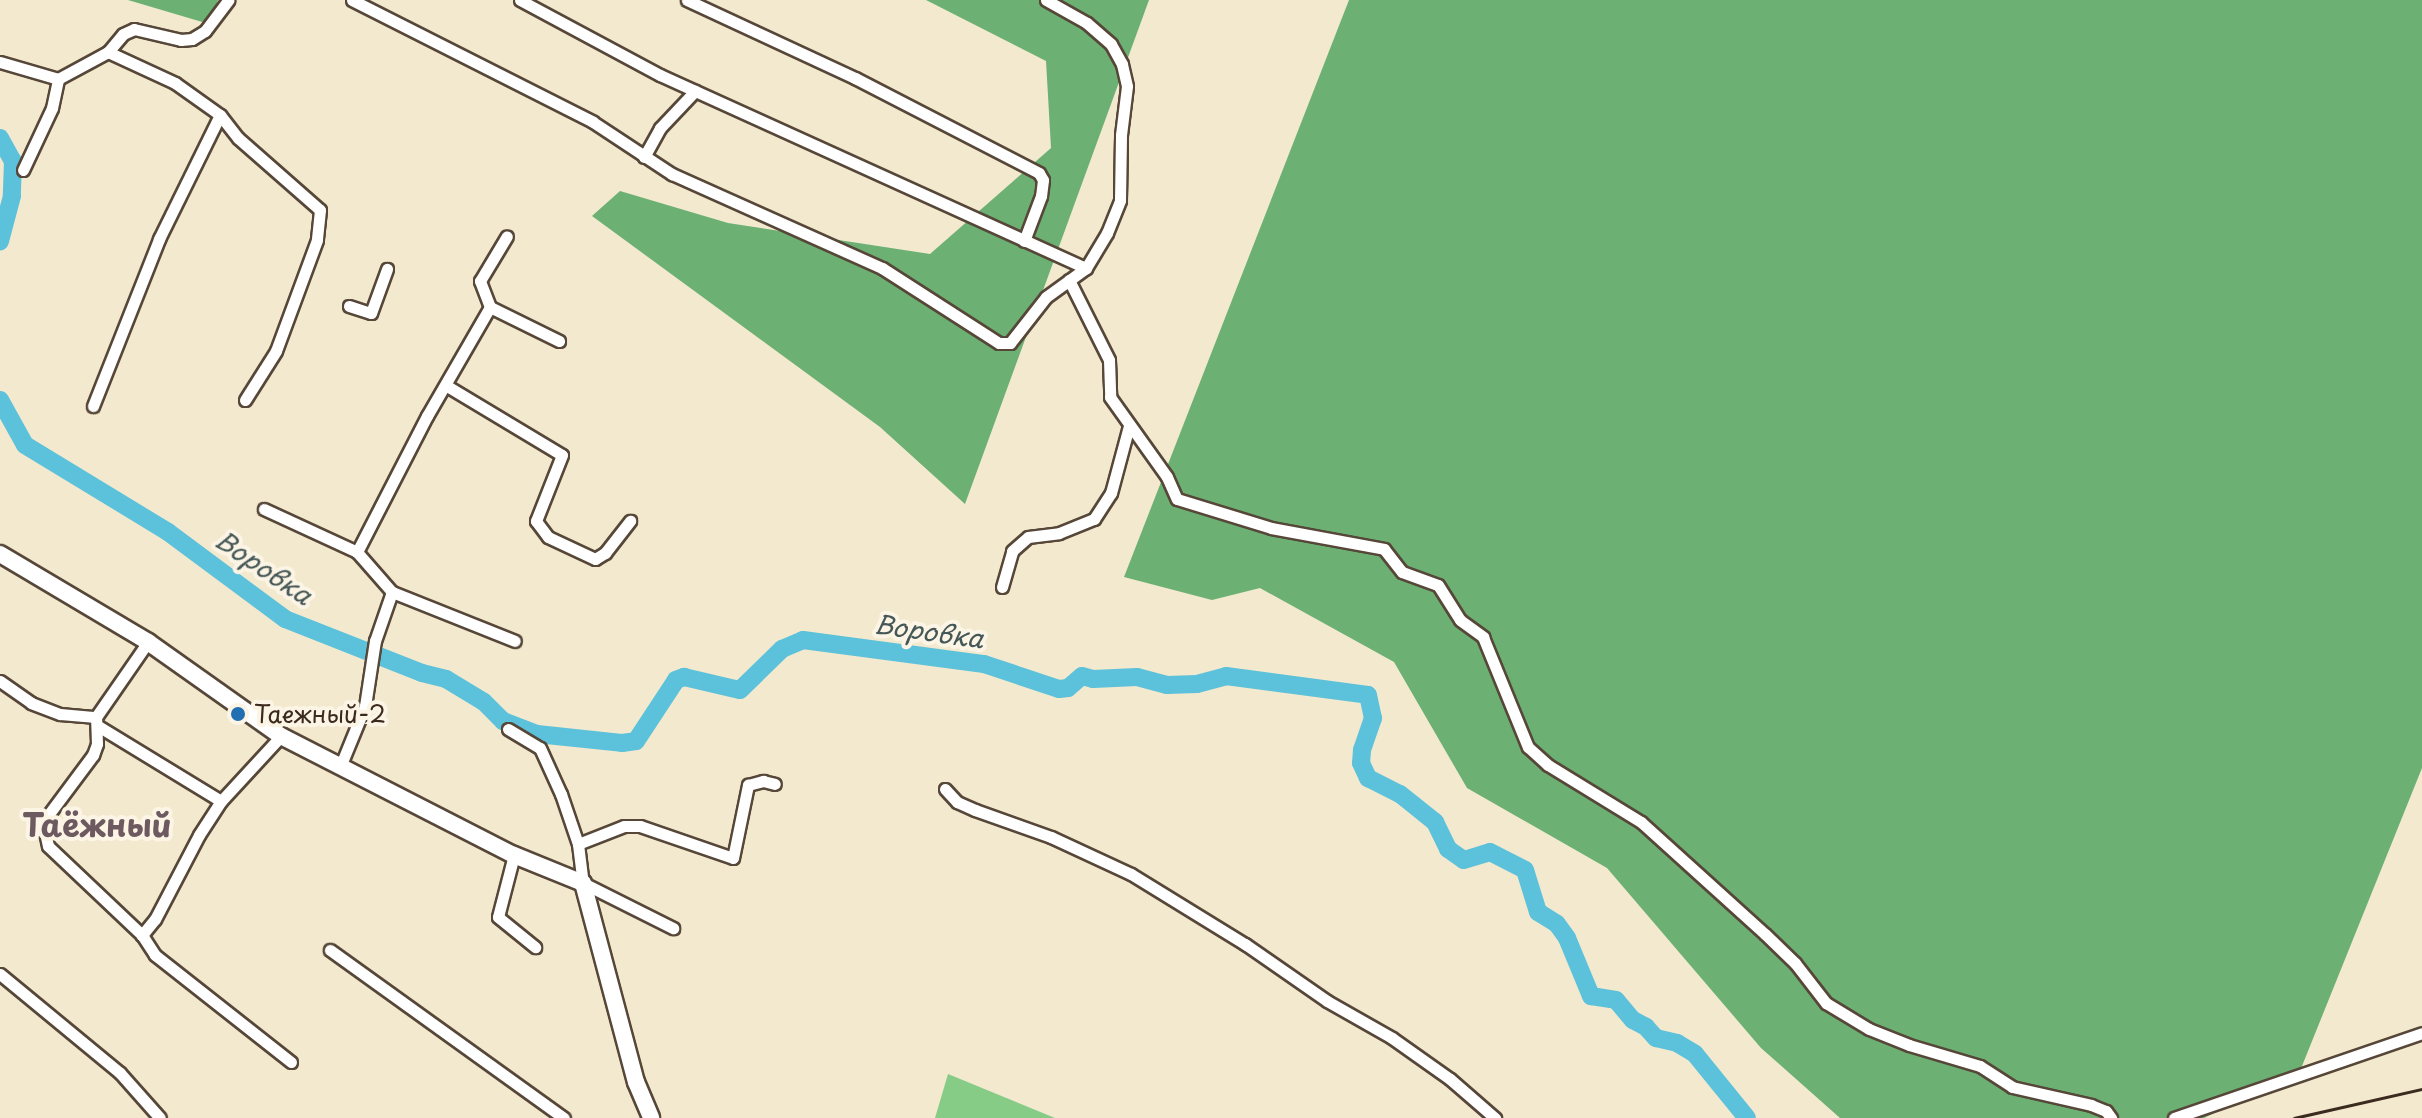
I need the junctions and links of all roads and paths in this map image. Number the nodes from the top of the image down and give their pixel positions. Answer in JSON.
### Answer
{"nodes":[{"id":1,"x":228,"y":0,"type":"edge"},
{"id":2,"x":352,"y":0,"type":"edge"},
{"id":3,"x":520,"y":0,"type":"edge"},
{"id":4,"x":687,"y":0,"type":"edge"},
{"id":5,"x":1046,"y":0,"type":"edge"},
{"id":6,"x":108,"y":52,"type":"junction"},
{"id":7,"x":0,"y":62,"type":"edge"},
{"id":8,"x":58,"y":79,"type":"junction"},
{"id":9,"x":695,"y":91,"type":"junction"},
{"id":10,"x":220,"y":115,"type":"junction"},
{"id":11,"x":644,"y":157,"type":"junction"},
{"id":12,"x":23,"y":170,"type":"dead end"},
{"id":13,"x":507,"y":236,"type":"dead end"},
{"id":14,"x":1024,"y":241,"type":"junction"},
{"id":15,"x":1086,"y":268,"type":"junction"},
{"id":16,"x":387,"y":269,"type":"dead end"},
{"id":17,"x":1069,"y":280,"type":"junction"},
{"id":18,"x":349,"y":306,"type":"dead end"},
{"id":19,"x":490,"y":307,"type":"junction"},
{"id":20,"x":559,"y":341,"type":"dead end"},
{"id":21,"x":447,"y":386,"type":"junction"},
{"id":22,"x":245,"y":400,"type":"dead end"},
{"id":23,"x":93,"y":406,"type":"dead end"},
{"id":24,"x":1129,"y":426,"type":"junction"},
{"id":25,"x":264,"y":509,"type":"dead end"},
{"id":26,"x":630,"y":521,"type":"dead end"},
{"id":27,"x":357,"y":552,"type":"junction"},
{"id":28,"x":0,"y":554,"type":"edge"},
{"id":29,"x":1002,"y":587,"type":"dead end"},
{"id":30,"x":392,"y":592,"type":"junction"},
{"id":31,"x":515,"y":641,"type":"dead end"},
{"id":32,"x":148,"y":642,"type":"junction"},
{"id":33,"x":0,"y":681,"type":"edge"},
{"id":34,"x":97,"y":721,"type":"junction"},
{"id":35,"x":508,"y":729,"type":"dead end"},
{"id":36,"x":281,"y":736,"type":"junction"},
{"id":37,"x":340,"y":767,"type":"junction"},
{"id":38,"x":775,"y":784,"type":"dead end"},
{"id":39,"x":945,"y":789,"type":"dead end"},
{"id":40,"x":221,"y":801,"type":"junction"},
{"id":41,"x":578,"y":844,"type":"junction"},
{"id":42,"x":514,"y":855,"type":"junction"},
{"id":43,"x":583,"y":883,"type":"junction"},
{"id":44,"x":673,"y":928,"type":"dead end"},
{"id":45,"x":142,"y":935,"type":"junction"},
{"id":46,"x":535,"y":947,"type":"dead end"},
{"id":47,"x":330,"y":950,"type":"dead end"},
{"id":48,"x":0,"y":974,"type":"edge"},
{"id":49,"x":2422,"y":1033,"type":"edge"},
{"id":50,"x":291,"y":1062,"type":"dead end"},
{"id":51,"x":160,"y":1118,"type":"edge"},
{"id":52,"x":564,"y":1118,"type":"edge"},
{"id":53,"x":651,"y":1118,"type":"edge"},
{"id":54,"x":1495,"y":1118,"type":"edge"},
{"id":55,"x":2111,"y":1118,"type":"edge"},
{"id":56,"x":2174,"y":1118,"type":"edge"}],
"edges":[{"from":1,"to":6,"type":"street"},
{"from":2,"to":11,"type":"street"},
{"from":3,"to":9,"type":"street"},
{"from":4,"to":14,"type":"street"},
{"from":5,"to":15,"type":"street"},
{"from":6,"to":8,"type":"street"},
{"from":6,"to":10,"type":"street"},
{"from":7,"to":8,"type":"street"},
{"from":8,"to":12,"type":"street"},
{"from":9,"to":11,"type":"street"},
{"from":9,"to":14,"type":"street"},
{"from":10,"to":22,"type":"street"},
{"from":10,"to":23,"type":"street"},
{"from":11,"to":17,"type":"street"},
{"from":13,"to":19,"type":"street"},
{"from":14,"to":15,"type":"street"},
{"from":15,"to":17,"type":"street"},
{"from":16,"to":18,"type":"street"},
{"from":17,"to":24,"type":"street"},
{"from":19,"to":20,"type":"street"},
{"from":19,"to":21,"type":"street"},
{"from":21,"to":26,"type":"street"},
{"from":21,"to":27,"type":"street"},
{"from":24,"to":29,"type":"street"},
{"from":24,"to":55,"type":"street"},
{"from":25,"to":27,"type":"street"},
{"from":27,"to":30,"type":"street"},
{"from":28,"to":32,"type":"street"},
{"from":30,"to":31,"type":"street"},
{"from":30,"to":37,"type":"street"},
{"from":32,"to":34,"type":"street"},
{"from":32,"to":36,"type":"street"},
{"from":33,"to":34,"type":"street"},
{"from":34,"to":40,"type":"street"},
{"from":34,"to":45,"type":"street"},
{"from":35,"to":41,"type":"street"},
{"from":36,"to":37,"type":"street"},
{"from":36,"to":40,"type":"street"},
{"from":37,"to":42,"type":"street"},
{"from":38,"to":41,"type":"street"},
{"from":39,"to":54,"type":"street"},
{"from":40,"to":45,"type":"street"},
{"from":41,"to":43,"type":"street"},
{"from":42,"to":43,"type":"street"},
{"from":42,"to":46,"type":"street"},
{"from":43,"to":44,"type":"street"},
{"from":43,"to":53,"type":"street"},
{"from":45,"to":50,"type":"street"},
{"from":47,"to":52,"type":"street"},
{"from":48,"to":51,"type":"street"},
{"from":49,"to":56,"type":"street"}]}
